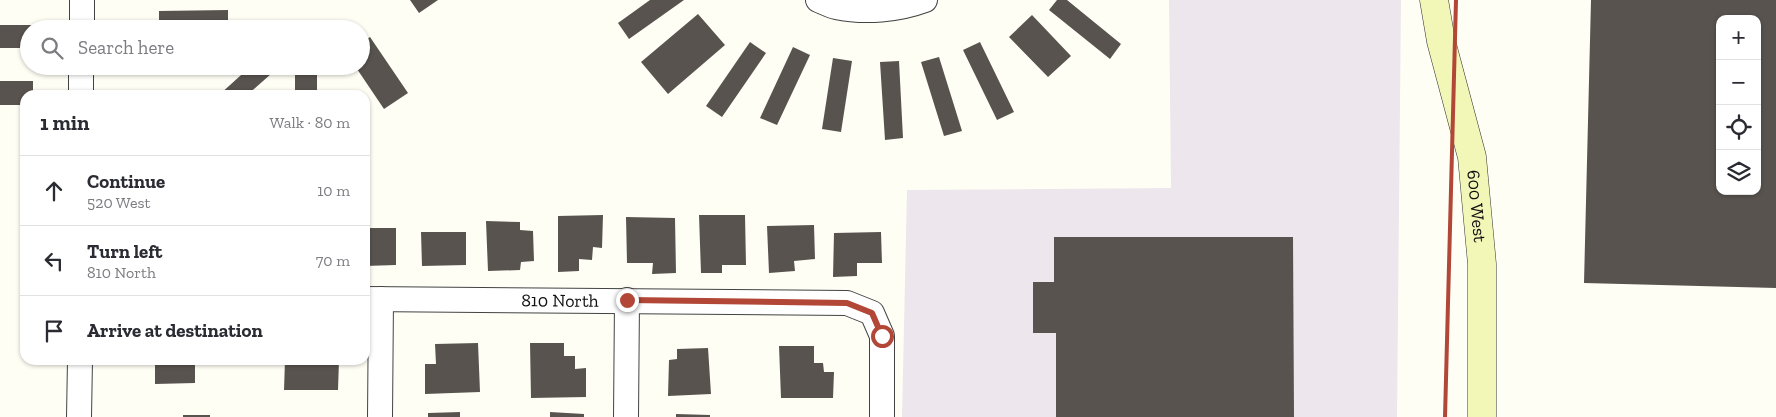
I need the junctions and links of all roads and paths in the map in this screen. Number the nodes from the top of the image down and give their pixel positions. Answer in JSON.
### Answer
{"nodes":[{"id":1,"x":82,"y":0,"type":"edge"},
{"id":2,"x":818,"y":0,"type":"edge"},
{"id":3,"x":925,"y":0,"type":"edge"},
{"id":4,"x":1434,"y":0,"type":"edge"},
{"id":5,"x":82,"y":20,"type":"edge"},
{"id":6,"x":81,"y":75,"type":"edge"},
{"id":7,"x":81,"y":90,"type":"edge"},
{"id":8,"x":373,"y":299,"type":"edge"},
{"id":9,"x":627,"y":300,"type":"junction"},
{"id":10,"x":80,"y":365,"type":"edge"},
{"id":11,"x":79,"y":417,"type":"edge"},
{"id":12,"x":380,"y":417,"type":"edge"},
{"id":13,"x":626,"y":417,"type":"edge"},
{"id":14,"x":882,"y":417,"type":"edge"},
{"id":15,"x":1482,"y":417,"type":"edge"}],
"edges":[{"from":1,"to":5,"type":"street"},
{"from":2,"to":3,"type":"street"},
{"from":4,"to":15,"type":"main road","name":"600 West"},
{"from":6,"to":7,"type":"street"},
{"from":8,"to":9,"type":"street","name":"810 North"},
{"from":8,"to":12,"type":"street"},
{"from":9,"to":13,"type":"street"},
{"from":9,"to":14,"type":"street","name":"810 North"},
{"from":10,"to":11,"type":"street"}]}
